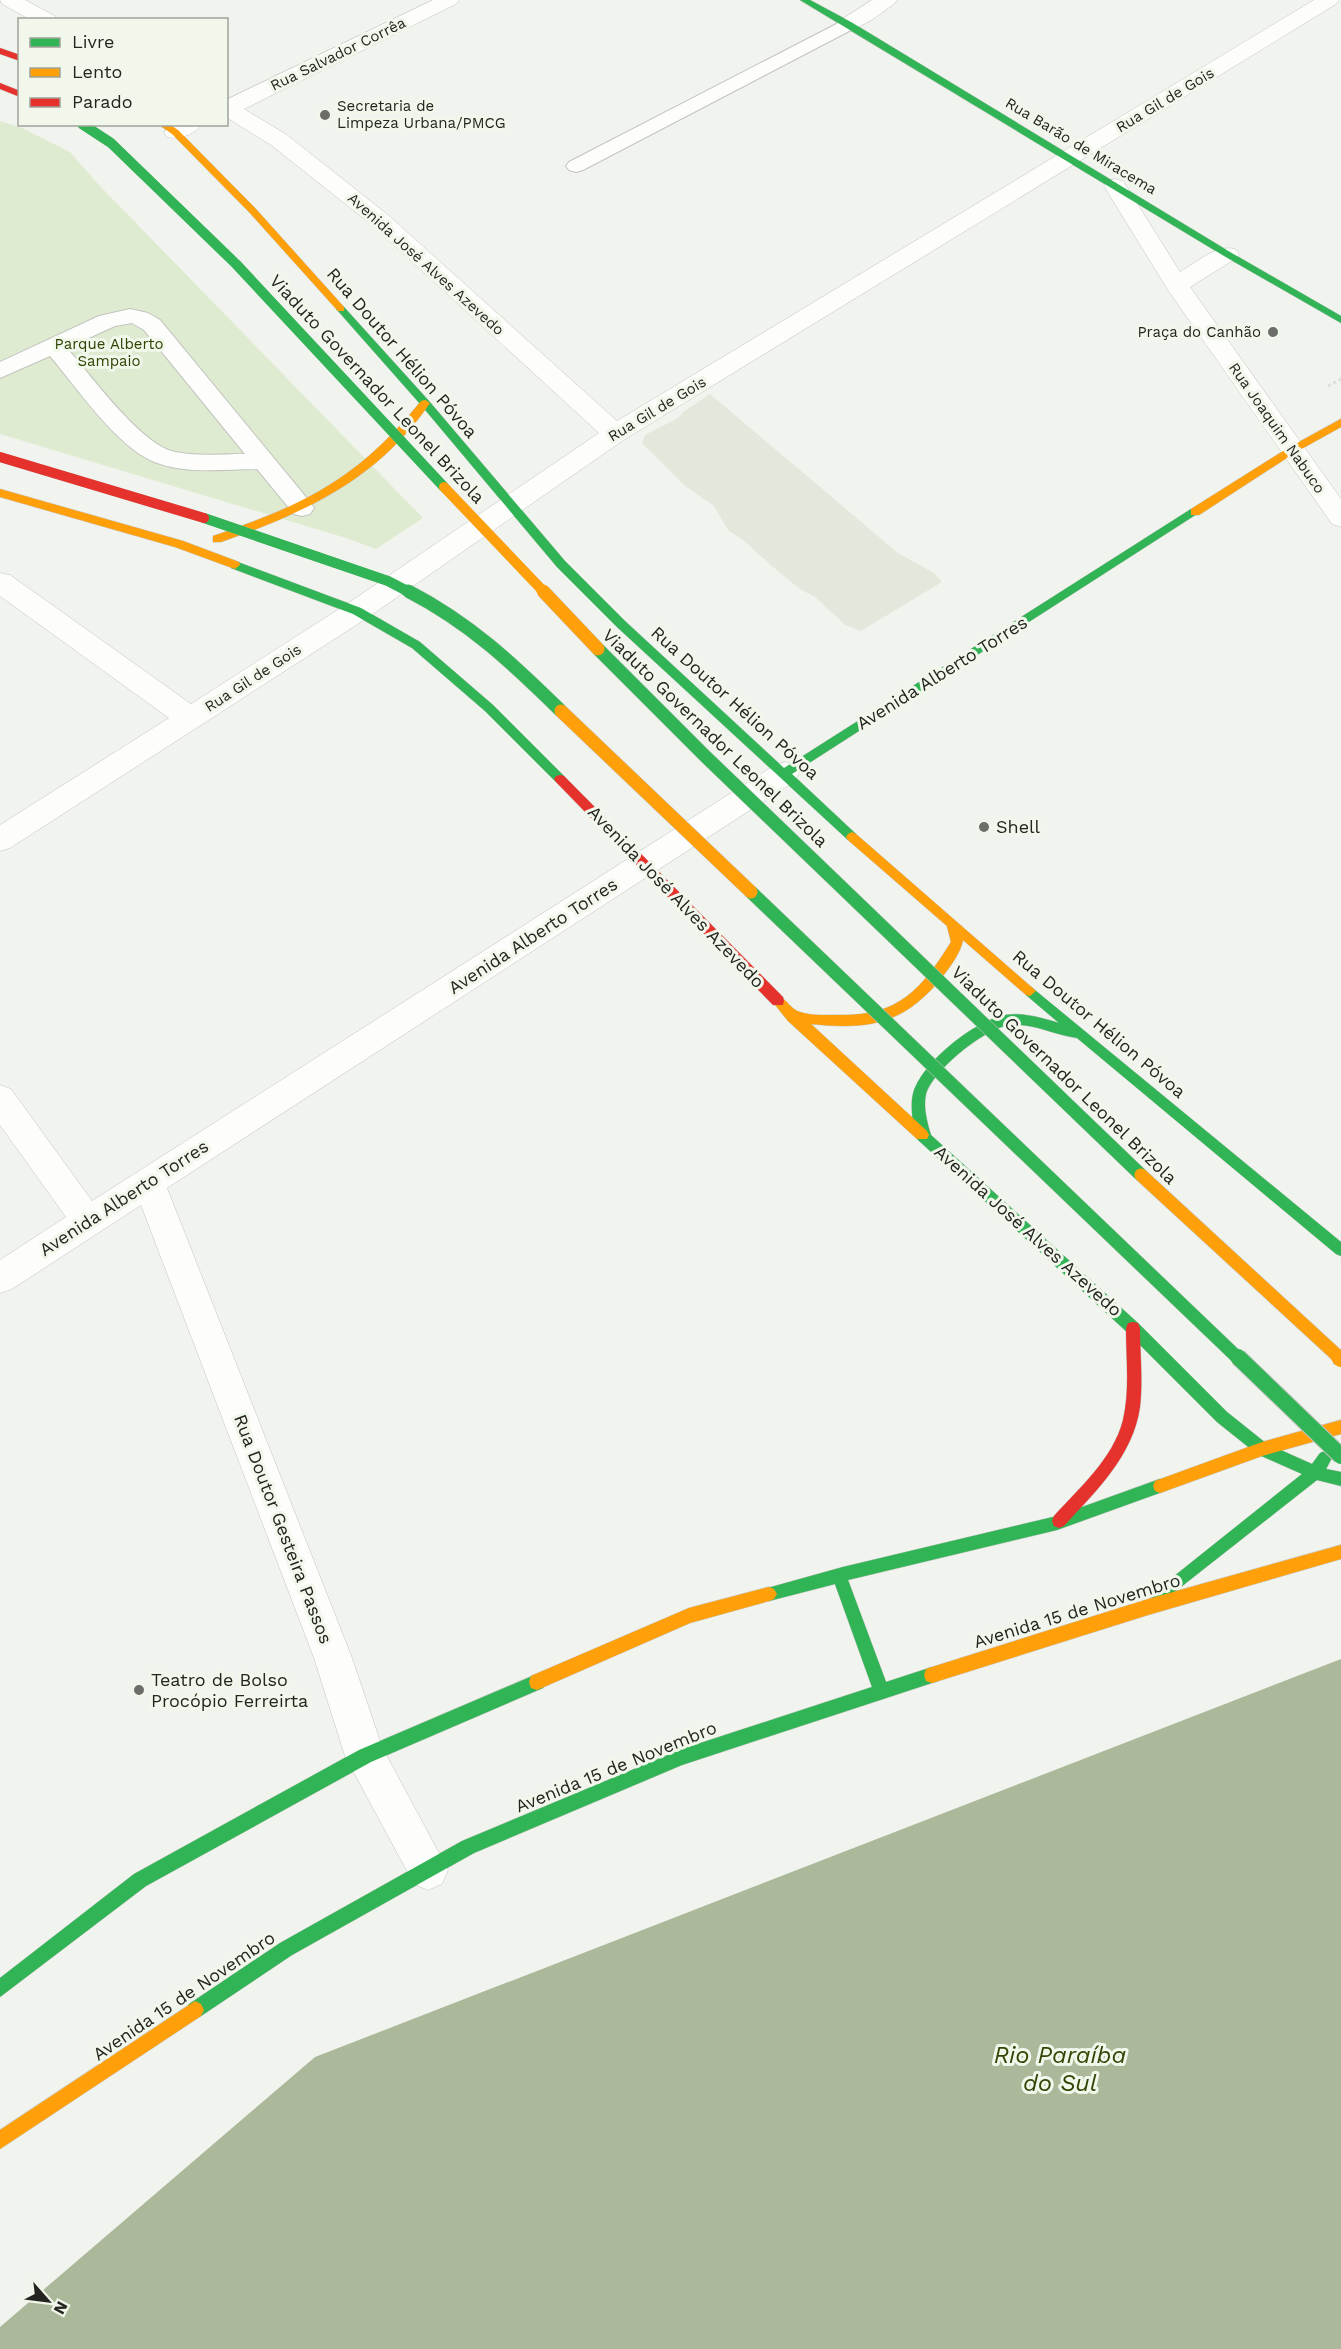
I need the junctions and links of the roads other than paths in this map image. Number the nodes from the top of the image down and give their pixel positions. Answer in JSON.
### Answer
{"nodes":[{"id":1,"x":9,"y":0,"type":"edge"},
{"id":2,"x":449,"y":0,"type":"edge"},
{"id":3,"x":804,"y":0,"type":"edge"},
{"id":4,"x":887,"y":0,"type":"edge"},
{"id":5,"x":1329,"y":0,"type":"edge"},
{"id":6,"x":44,"y":18,"type":"edge"},
{"id":7,"x":848,"y":24,"type":"junction"},
{"id":8,"x":0,"y":51,"type":"edge"},
{"id":9,"x":18,"y":57,"type":"edge"},
{"id":10,"x":0,"y":86,"type":"edge"},
{"id":11,"x":18,"y":93,"type":"edge"},
{"id":12,"x":228,"y":108,"type":"edge"},
{"id":13,"x":228,"y":109,"type":"edge"},
{"id":14,"x":85,"y":126,"type":"edge"},
{"id":15,"x":176,"y":127,"type":"edge"},
{"id":16,"x":1070,"y":158,"type":"junction"},
{"id":17,"x":576,"y":166,"type":"dead end"},
{"id":18,"x":1115,"y":186,"type":"junction"},
{"id":19,"x":1227,"y":254,"type":"junction"},
{"id":20,"x":1176,"y":285,"type":"junction"},
{"id":21,"x":1341,"y":320,"type":"edge"},
{"id":22,"x":53,"y":346,"type":"junction"},
{"id":23,"x":0,"y":371,"type":"edge"},
{"id":24,"x":424,"y":403,"type":"junction"},
{"id":25,"x":1341,"y":422,"type":"edge"},
{"id":26,"x":613,"y":435,"type":"junction"},
{"id":27,"x":1292,"y":450,"type":"junction"},
{"id":28,"x":0,"y":457,"type":"edge"},
{"id":29,"x":263,"y":461,"type":"junction"},
{"id":30,"x":0,"y":493,"type":"edge"},
{"id":31,"x":509,"y":505,"type":"junction"},
{"id":32,"x":302,"y":508,"type":"junction"},
{"id":33,"x":1341,"y":518,"type":"edge"},
{"id":34,"x":179,"y":544,"type":"junction"},
{"id":35,"x":0,"y":582,"type":"edge"},
{"id":36,"x":357,"y":611,"type":"junction"},
{"id":37,"x":190,"y":718,"type":"junction"},
{"id":38,"x":785,"y":773,"type":"junction"},
{"id":39,"x":0,"y":840,"type":"edge"},
{"id":40,"x":645,"y":864,"type":"junction"},
{"id":41,"x":953,"y":926,"type":"junction"},
{"id":42,"x":793,"y":1017,"type":"junction"},
{"id":43,"x":1087,"y":1036,"type":"junction"},
{"id":44,"x":0,"y":1099,"type":"edge"},
{"id":45,"x":925,"y":1138,"type":"junction"},
{"id":46,"x":149,"y":1183,"type":"junction"},
{"id":47,"x":88,"y":1221,"type":"junction"},
{"id":48,"x":1341,"y":1250,"type":"edge"},
{"id":49,"x":0,"y":1278,"type":"edge"},
{"id":50,"x":1133,"y":1328,"type":"junction"},
{"id":51,"x":1341,"y":1359,"type":"edge"},
{"id":52,"x":1341,"y":1427,"type":"edge"},
{"id":53,"x":1341,"y":1432,"type":"edge"},
{"id":54,"x":1262,"y":1449,"type":"junction"},
{"id":55,"x":1341,"y":1456,"type":"edge"},
{"id":56,"x":1315,"y":1473,"type":"junction"},
{"id":57,"x":1341,"y":1479,"type":"edge"},
{"id":58,"x":1058,"y":1523,"type":"junction"},
{"id":59,"x":1341,"y":1552,"type":"edge"},
{"id":60,"x":839,"y":1575,"type":"junction"},
{"id":61,"x":1148,"y":1607,"type":"junction"},
{"id":62,"x":882,"y":1692,"type":"junction"},
{"id":63,"x":365,"y":1756,"type":"junction"},
{"id":64,"x":428,"y":1870,"type":"junction"},
{"id":65,"x":0,"y":1989,"type":"edge"},
{"id":66,"x":0,"y":2140,"type":"edge"}],
"edges":[{"from":1,"to":6,"type":"street"},
{"from":2,"to":12,"type":"street","name":"Rua Salvador Corrêa"},
{"from":3,"to":7,"type":"main road","name":"Rua Barão de Miracema"},
{"from":4,"to":7,"type":"street"},
{"from":5,"to":16,"type":"street","name":"Rua Gil de Gois"},
{"from":7,"to":16,"type":"main road","name":"Rua Barão de Miracema"},
{"from":7,"to":17,"type":"lane"},
{"from":8,"to":9,"type":"main road"},
{"from":10,"to":11,"type":"main road"},
{"from":13,"to":26,"type":"street","name":"Avenida José Alves Azevedo"},
{"from":14,"to":51,"type":"main road","name":"Viaduto Governador Leonel Brizola","bridge":true},
{"from":15,"to":24,"type":"main road","name":"Rua Doutor Hélion Póvoa"},
{"from":16,"to":18,"type":"main road","name":"Rua Barão de Miracema"},
{"from":16,"to":26,"type":"street","name":"Rua Gil de Gois"},
{"from":18,"to":19,"type":"main road","name":"Rua Barão de Miracema"},
{"from":18,"to":20,"type":"street","name":"Rua Joaquim Nabuco"},
{"from":19,"to":20,"type":"street"},
{"from":19,"to":21,"type":"main road","name":"Rua Barão de Miracema"},
{"from":20,"to":27,"type":"street","name":"Rua Joaquim Nabuco"},
{"from":22,"to":23,"type":"lane"},
{"from":22,"to":29,"type":"lane"},
{"from":22,"to":29,"type":"lane"},
{"from":24,"to":31,"type":"main road","name":"Rua Doutor Hélion Póvoa"},
{"from":24,"to":32,"type":"main road"},
{"from":25,"to":27,"type":"main road","name":"Avenida Alberto Torres"},
{"from":26,"to":31,"type":"street","name":"Rua Gil de Gois"},
{"from":27,"to":33,"type":"street","name":"Rua Joaquim Nabuco"},
{"from":27,"to":38,"type":"main road","name":"Avenida Alberto Torres"},
{"from":28,"to":55,"type":"main road","bridge":true},
{"from":29,"to":32,"type":"lane"},
{"from":30,"to":34,"type":"main road","name":"Avenida José Alves Azevedo"},
{"from":31,"to":36,"type":"street","name":"Rua Gil de Gois"},
{"from":31,"to":38,"type":"main road","name":"Rua Doutor Hélion Póvoa"},
{"from":32,"to":34,"type":"main road"},
{"from":34,"to":36,"type":"main road","name":"Avenida José Alves Azevedo"},
{"from":35,"to":37,"type":"street"},
{"from":36,"to":37,"type":"street","name":"Rua Gil de Gois"},
{"from":36,"to":40,"type":"main road","name":"Avenida José Alves Azevedo"},
{"from":37,"to":39,"type":"street","name":"Rua Gil de Gois"},
{"from":38,"to":40,"type":"street","name":"Avenida Alberto Torres"},
{"from":38,"to":41,"type":"main road","name":"Rua Doutor Hélion Póvoa"},
{"from":40,"to":42,"type":"main road","name":"Avenida José Alves Azevedo"},
{"from":40,"to":46,"type":"street","name":"Avenida Alberto Torres"},
{"from":41,"to":42,"type":"main road"},
{"from":41,"to":43,"type":"main road","name":"Rua Doutor Hélion Póvoa"},
{"from":42,"to":45,"type":"main road","name":"Avenida José Alves Azevedo"},
{"from":43,"to":45,"type":"main road"},
{"from":43,"to":48,"type":"main road","name":"Rua Doutor Hélion Póvoa"},
{"from":44,"to":47,"type":"street"},
{"from":45,"to":50,"type":"main road","name":"Avenida José Alves Azevedo"},
{"from":46,"to":47,"type":"street","name":"Avenida Alberto Torres"},
{"from":46,"to":63,"type":"street","name":"Rua Doutor Gesteira Passos"},
{"from":47,"to":49,"type":"street","name":"Avenida Alberto Torres"},
{"from":50,"to":54,"type":"main road","name":"Avenida José Alves Azevedo"},
{"from":50,"to":58,"type":"main road"},
{"from":52,"to":54,"type":"main road"},
{"from":53,"to":56,"type":"main road"},
{"from":54,"to":56,"type":"main road","name":"Avenida José Alves Azevedo"},
{"from":54,"to":58,"type":"main road"},
{"from":56,"to":57,"type":"main road","name":"Avenida José Alves Azevedo"},
{"from":56,"to":61,"type":"main road"},
{"from":58,"to":60,"type":"main road"},
{"from":59,"to":61,"type":"main road","name":"Avenida 15 de Novembro"},
{"from":60,"to":62,"type":"main road"},
{"from":60,"to":63,"type":"main road"},
{"from":61,"to":62,"type":"main road","name":"Avenida 15 de Novembro"},
{"from":62,"to":64,"type":"main road","name":"Avenida 15 de Novembro"},
{"from":63,"to":64,"type":"street","name":"Rua Doutor Gesteira Passos"},
{"from":63,"to":65,"type":"main road"},
{"from":64,"to":66,"type":"main road","name":"Avenida 15 de Novembro"}]}
